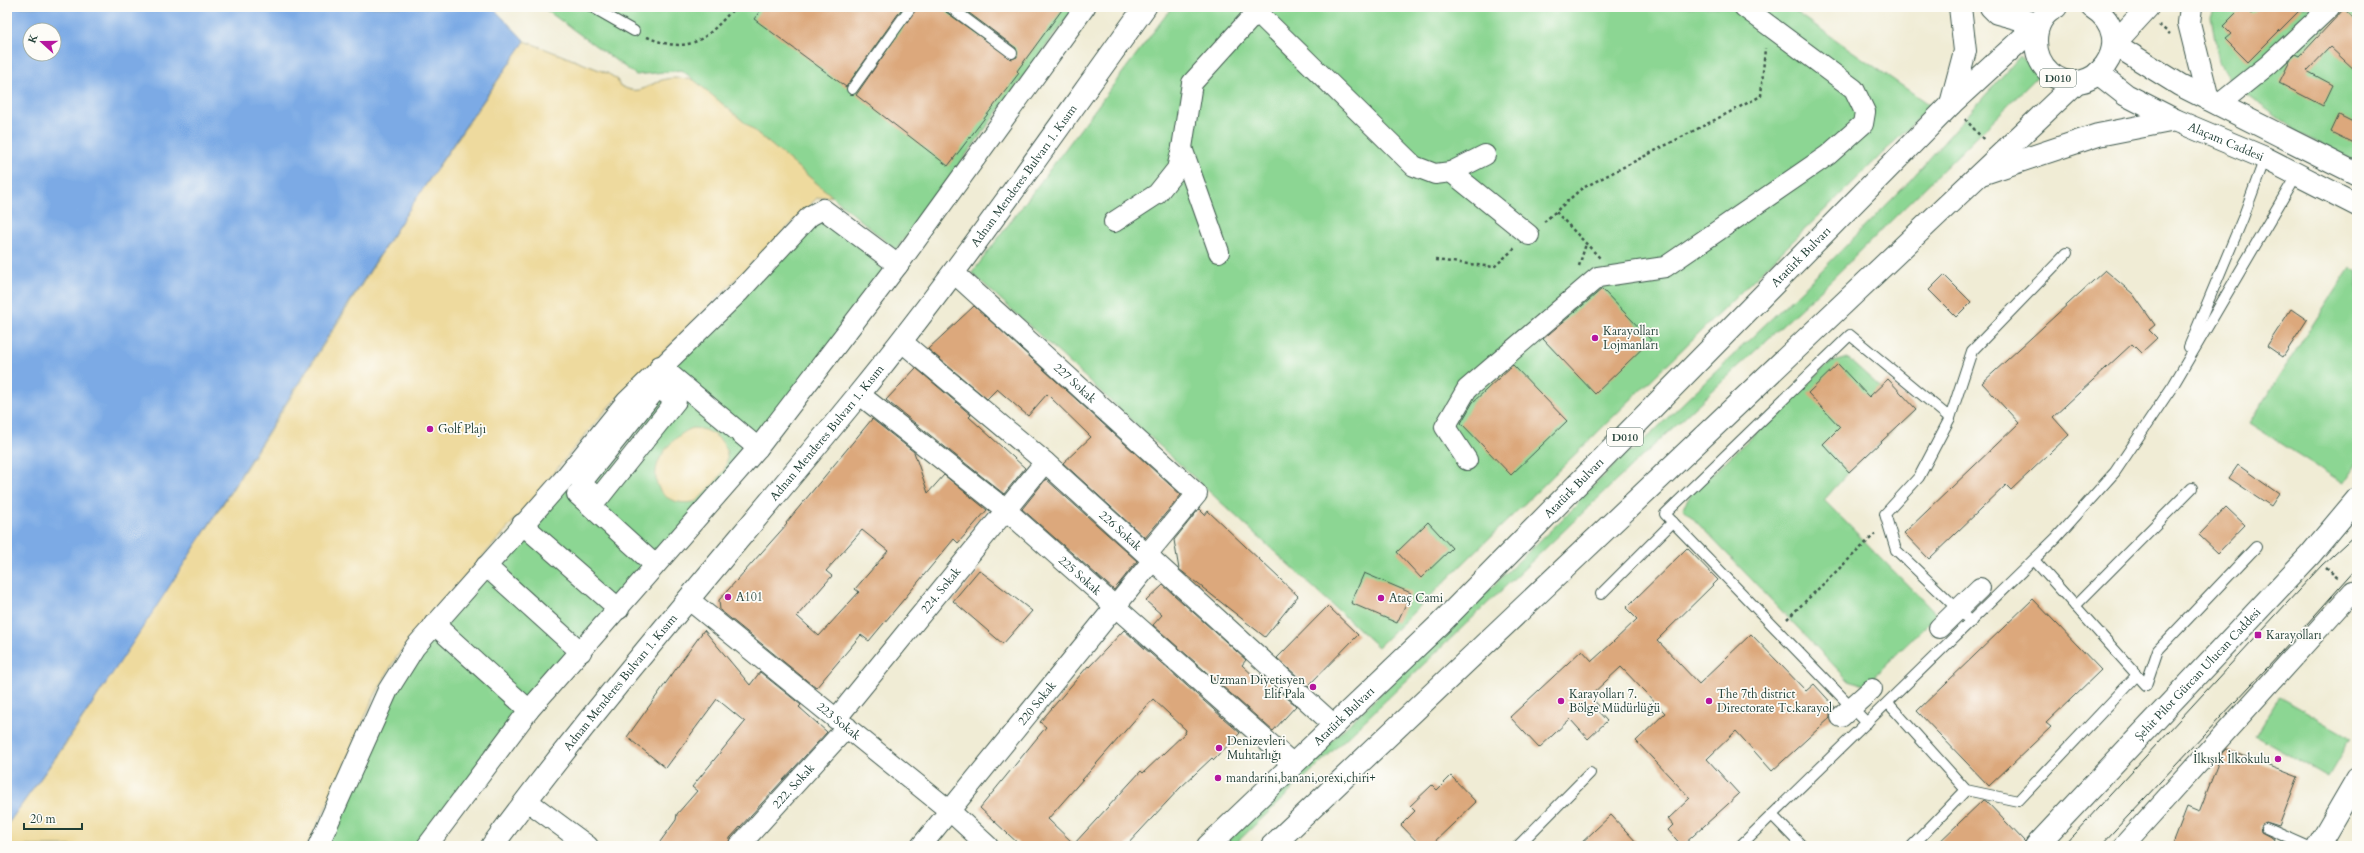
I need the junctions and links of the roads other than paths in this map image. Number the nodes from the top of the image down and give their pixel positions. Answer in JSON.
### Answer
{"nodes":[{"id":1,"x":592,"y":7,"type":"edge"},
{"id":2,"x":911,"y":7,"type":"edge"},
{"id":3,"x":950,"y":7,"type":"edge"},
{"id":4,"x":1084,"y":7,"type":"edge"},
{"id":5,"x":1145,"y":7,"type":"edge"},
{"id":6,"x":1744,"y":7,"type":"edge"},
{"id":7,"x":1960,"y":7,"type":"edge"},
{"id":8,"x":1991,"y":7,"type":"edge"},
{"id":9,"x":2092,"y":7,"type":"edge"},
{"id":10,"x":2191,"y":7,"type":"edge"},
{"id":11,"x":2330,"y":7,"type":"edge"},
{"id":12,"x":1259,"y":9,"type":"edge"},
{"id":13,"x":2145,"y":10,"type":"edge"},
{"id":14,"x":2050,"y":11,"type":"edge"},
{"id":15,"x":634,"y":31,"type":"road end"},
{"id":16,"x":2114,"y":44,"type":"junction"},
{"id":17,"x":1012,"y":53,"type":"dead end"},
{"id":18,"x":2098,"y":74,"type":"junction"},
{"id":19,"x":2077,"y":82,"type":"junction"},
{"id":20,"x":852,"y":90,"type":"dead end"},
{"id":21,"x":2213,"y":102,"type":"junction"},
{"id":22,"x":1951,"y":104,"type":"junction"},
{"id":23,"x":2175,"y":120,"type":"junction"},
{"id":24,"x":1182,"y":148,"type":"junction"},
{"id":25,"x":1485,"y":155,"type":"dead end"},
{"id":26,"x":2265,"y":158,"type":"junction"},
{"id":27,"x":1450,"y":172,"type":"junction"},
{"id":28,"x":1981,"y":174,"type":"junction"},
{"id":29,"x":2297,"y":174,"type":"junction"},
{"id":30,"x":2357,"y":174,"type":"edge"},
{"id":31,"x":2357,"y":205,"type":"edge"},
{"id":32,"x":1114,"y":222,"type":"dead end"},
{"id":33,"x":1529,"y":235,"type":"road end"},
{"id":34,"x":1219,"y":252,"type":"dead end"},
{"id":35,"x":2068,"y":253,"type":"dead end"},
{"id":36,"x":898,"y":265,"type":"junction"},
{"id":37,"x":953,"y":272,"type":"junction"},
{"id":38,"x":901,"y":341,"type":"junction"},
{"id":39,"x":660,"y":366,"type":"junction"},
{"id":40,"x":2174,"y":384,"type":"junction"},
{"id":41,"x":677,"y":392,"type":"junction"},
{"id":42,"x":859,"y":394,"type":"junction"},
{"id":43,"x":1950,"y":418,"type":"junction"},
{"id":44,"x":758,"y":448,"type":"junction"},
{"id":45,"x":1467,"y":460,"type":"dead end"},
{"id":46,"x":1046,"y":462,"type":"junction"},
{"id":47,"x":562,"y":481,"type":"junction"},
{"id":48,"x":2192,"y":488,"type":"dead end"},
{"id":49,"x":1197,"y":494,"type":"joint"},
{"id":50,"x":587,"y":495,"type":"junction"},
{"id":51,"x":2357,"y":499,"type":"edge"},
{"id":52,"x":1006,"y":510,"type":"junction"},
{"id":53,"x":1673,"y":522,"type":"junction"},
{"id":54,"x":522,"y":524,"type":"junction"},
{"id":55,"x":2256,"y":548,"type":"dead end"},
{"id":56,"x":1150,"y":557,"type":"junction"},
{"id":57,"x":2034,"y":560,"type":"junction"},
{"id":58,"x":656,"y":564,"type":"junction"},
{"id":59,"x":486,"y":566,"type":"junction"},
{"id":60,"x":1980,"y":588,"type":"dead end"},
{"id":61,"x":2353,"y":592,"type":"road end"},
{"id":62,"x":1602,"y":594,"type":"dead end"},
{"id":63,"x":688,"y":599,"type":"junction"},
{"id":64,"x":2075,"y":606,"type":"junction"},
{"id":65,"x":1115,"y":608,"type":"junction"},
{"id":66,"x":619,"y":610,"type":"junction"},
{"id":67,"x":1964,"y":616,"type":"junction"},
{"id":68,"x":434,"y":624,"type":"junction"},
{"id":69,"x":1939,"y":628,"type":"dead end"},
{"id":70,"x":581,"y":652,"type":"junction"},
{"id":71,"x":2137,"y":675,"type":"junction"},
{"id":72,"x":1872,"y":689,"type":"dead end"},
{"id":73,"x":1888,"y":703,"type":"junction"},
{"id":74,"x":529,"y":710,"type":"junction"},
{"id":75,"x":1846,"y":712,"type":"junction"},
{"id":76,"x":842,"y":723,"type":"junction"},
{"id":77,"x":1867,"y":723,"type":"junction"},
{"id":78,"x":1335,"y":726,"type":"junction"},
{"id":79,"x":1294,"y":765,"type":"junction"},
{"id":80,"x":1590,"y":773,"type":"dead end"},
{"id":81,"x":2357,"y":779,"type":"edge"},
{"id":82,"x":1966,"y":790,"type":"junction"},
{"id":83,"x":526,"y":800,"type":"junction"},
{"id":84,"x":950,"y":811,"type":"junction"},
{"id":85,"x":1772,"y":815,"type":"junction"},
{"id":86,"x":2266,"y":828,"type":"dead end"},
{"id":87,"x":2318,"y":845,"type":"edge"},
{"id":88,"x":318,"y":846,"type":"edge"},
{"id":89,"x":427,"y":846,"type":"edge"},
{"id":90,"x":492,"y":846,"type":"edge"},
{"id":91,"x":588,"y":846,"type":"edge"},
{"id":92,"x":739,"y":846,"type":"edge"},
{"id":93,"x":922,"y":846,"type":"edge"},
{"id":94,"x":988,"y":846,"type":"edge"},
{"id":95,"x":1208,"y":846,"type":"edge"},
{"id":96,"x":1272,"y":846,"type":"edge"},
{"id":97,"x":1518,"y":846,"type":"edge"},
{"id":98,"x":1740,"y":846,"type":"edge"},
{"id":99,"x":1802,"y":846,"type":"edge"},
{"id":100,"x":1912,"y":846,"type":"edge"},
{"id":101,"x":2036,"y":846,"type":"edge"},
{"id":102,"x":2124,"y":846,"type":"edge"}],
"edges":[{"from":1,"to":15,"type":"lane"},
{"from":2,"to":20,"type":"lane"},
{"from":3,"to":17,"type":"lane"},
{"from":4,"to":36,"type":"street"},
{"from":5,"to":37,"type":"main road","name":"Adnan Menderes Bulvarı 1. Kısım"},
{"from":6,"to":45,"type":"street"},
{"from":7,"to":22,"type":"main road"},
{"from":8,"to":14,"type":"main road"},
{"from":9,"to":16,"type":"main road"},
{"from":10,"to":21,"type":"main road"},
{"from":11,"to":21,"type":"street"},
{"from":12,"to":24,"type":"street"},
{"from":12,"to":27,"type":"street"},
{"from":13,"to":16,"type":"main road"},
{"from":14,"to":19,"type":"main road","number":"D010"},
{"from":14,"to":22,"type":"main road","name":"Atatürk Bulvarı","number":"D010"},
{"from":16,"to":18,"type":"main road"},
{"from":16,"to":21,"type":"main road"},
{"from":18,"to":19,"type":"main road","number":"D010"},
{"from":18,"to":23,"type":"main road","name":"Alaçam Caddesi"},
{"from":19,"to":28,"type":"main road","number":"D010"},
{"from":21,"to":30,"type":"main road"},
{"from":22,"to":78,"type":"main road","name":"Atatürk Bulvarı","number":"D010"},
{"from":23,"to":26,"type":"main road","name":"Alaçam Caddesi"},
{"from":23,"to":28,"type":"main road"},
{"from":24,"to":32,"type":"street"},
{"from":24,"to":34,"type":"street"},
{"from":25,"to":27,"type":"street"},
{"from":26,"to":29,"type":"main road","name":"Alaçam Caddesi"},
{"from":26,"to":40,"type":"lane"},
{"from":27,"to":33,"type":"street"},
{"from":28,"to":96,"type":"main road","number":"D010"},
{"from":29,"to":31,"type":"main road","name":"Alaçam Caddesi"},
{"from":29,"to":40,"type":"lane"},
{"from":35,"to":43,"type":"lane"},
{"from":36,"to":39,"type":"street"},
{"from":36,"to":44,"type":"street"},
{"from":37,"to":38,"type":"main road","name":"Adnan Menderes Bulvarı 1. Kısım"},
{"from":37,"to":49,"type":"street","name":"227 Sokak"},
{"from":38,"to":42,"type":"main road","name":"Adnan Menderes Bulvarı 1. Kısım"},
{"from":38,"to":46,"type":"street","name":"226 Sokak"},
{"from":39,"to":41,"type":"street"},
{"from":39,"to":47,"type":"street"},
{"from":40,"to":57,"type":"lane"},
{"from":41,"to":44,"type":"street"},
{"from":41,"to":50,"type":"street"},
{"from":42,"to":52,"type":"street","name":"225 Sokak"},
{"from":42,"to":63,"type":"main road","name":"Adnan Menderes Bulvarı 1. Kısım"},
{"from":43,"to":53,"type":"lane"},
{"from":43,"to":67,"type":"lane"},
{"from":44,"to":58,"type":"street"},
{"from":46,"to":52,"type":"street","name":"224. Sokak"},
{"from":46,"to":56,"type":"street","name":"226 Sokak"},
{"from":47,"to":50,"type":"street"},
{"from":47,"to":54,"type":"street"},
{"from":48,"to":64,"type":"lane"},
{"from":49,"to":56,"type":"street","name":"220 Sokak"},
{"from":50,"to":58,"type":"street"},
{"from":51,"to":101,"type":"main road","name":"Şehit Pilot Gürcan Ulucan Caddesi"},
{"from":52,"to":65,"type":"street","name":"225 Sokak"},
{"from":52,"to":76,"type":"street","name":"224. Sokak"},
{"from":53,"to":62,"type":"lane"},
{"from":53,"to":75,"type":"lane"},
{"from":54,"to":59,"type":"street"},
{"from":54,"to":66,"type":"street"},
{"from":55,"to":71,"type":"lane"},
{"from":56,"to":65,"type":"street","name":"220 Sokak"},
{"from":56,"to":78,"type":"street","name":"226 Sokak"},
{"from":57,"to":64,"type":"lane"},
{"from":57,"to":67,"type":"lane"},
{"from":58,"to":66,"type":"street"},
{"from":59,"to":68,"type":"street"},
{"from":59,"to":70,"type":"street"},
{"from":60,"to":67,"type":"street"},
{"from":61,"to":102,"type":"street"},
{"from":63,"to":76,"type":"street","name":"223 Sokak"},
{"from":63,"to":83,"type":"main road","name":"Adnan Menderes Bulvarı 1. Kısım"},
{"from":64,"to":71,"type":"lane"},
{"from":65,"to":79,"type":"street","name":"225 Sokak"},
{"from":65,"to":84,"type":"street","name":"220 Sokak"},
{"from":66,"to":70,"type":"street"},
{"from":67,"to":69,"type":"street"},
{"from":67,"to":73,"type":"lane"},
{"from":68,"to":74,"type":"street"},
{"from":68,"to":88,"type":"street"},
{"from":70,"to":74,"type":"street"},
{"from":71,"to":82,"type":"lane"},
{"from":72,"to":75,"type":"street"},
{"from":73,"to":77,"type":"lane"},
{"from":73,"to":82,"type":"lane"},
{"from":74,"to":89,"type":"street"},
{"from":75,"to":77,"type":"lane"},
{"from":76,"to":84,"type":"street","name":"223 Sokak"},
{"from":76,"to":92,"type":"street","name":"222. Sokak"},
{"from":77,"to":85,"type":"lane"},
{"from":78,"to":79,"type":"main road","name":"Atatürk Bulvarı","number":"D010"},
{"from":79,"to":95,"type":"main road","name":"Atatürk Bulvarı","number":"D010"},
{"from":80,"to":97,"type":"lane"},
{"from":81,"to":87,"type":"main road"},
{"from":82,"to":100,"type":"lane"},
{"from":83,"to":90,"type":"main road","name":"Adnan Menderes Bulvarı 1. Kısım"},
{"from":83,"to":91,"type":"street"},
{"from":84,"to":93,"type":"street","name":"220 Sokak"},
{"from":84,"to":94,"type":"street","name":"223 Sokak"},
{"from":85,"to":98,"type":"lane"},
{"from":85,"to":99,"type":"lane"},
{"from":86,"to":87,"type":"lane"}]}
